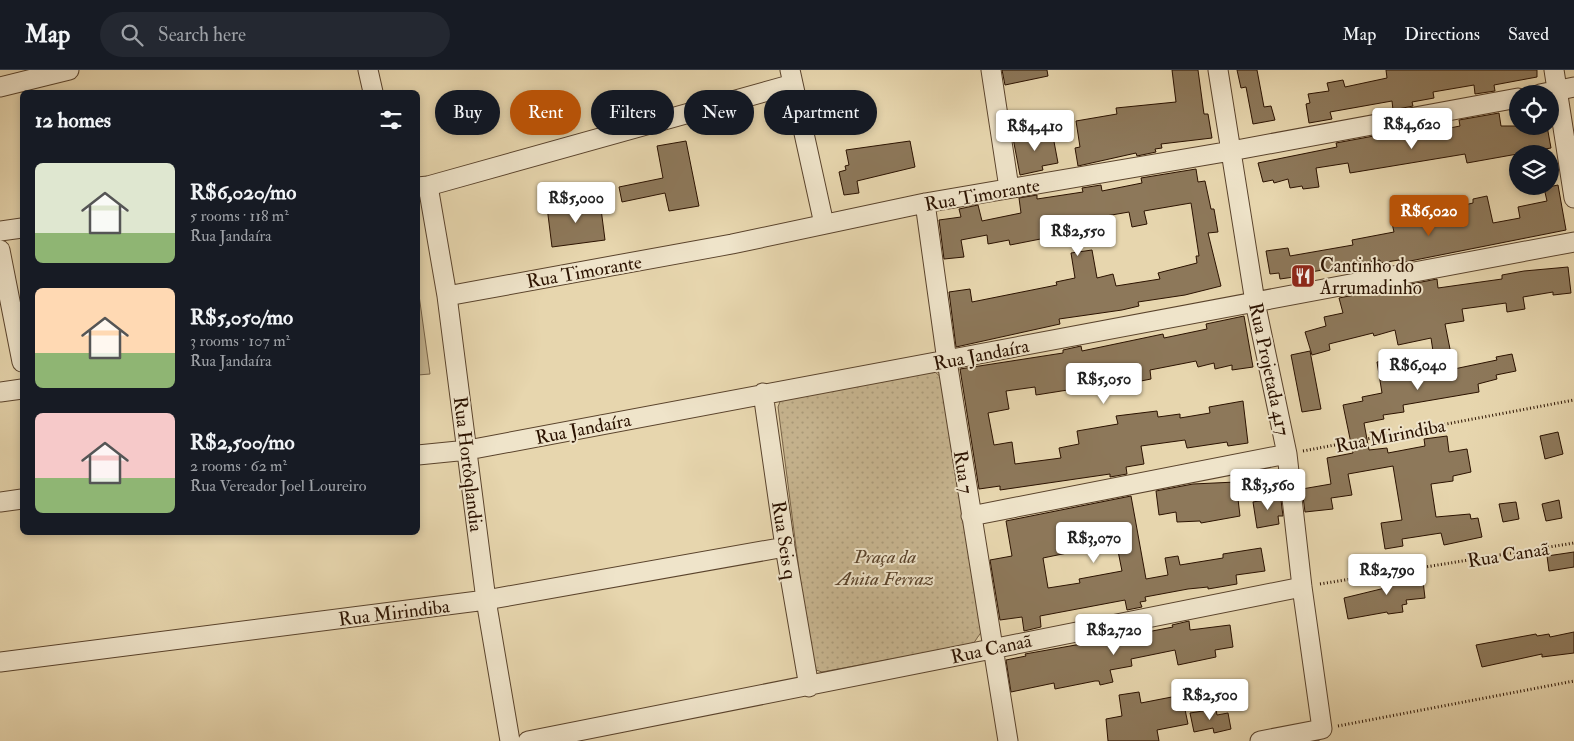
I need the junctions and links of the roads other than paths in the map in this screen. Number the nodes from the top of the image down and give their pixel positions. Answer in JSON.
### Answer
{"nodes":[{"id":1,"x":69,"y":70,"type":"edge"},
{"id":2,"x":368,"y":70,"type":"edge"},
{"id":3,"x":991,"y":70,"type":"edge"},
{"id":4,"x":1218,"y":70,"type":"edge"},
{"id":5,"x":1554,"y":70,"type":"edge"},
{"id":6,"x":792,"y":77,"type":"edge"},
{"id":7,"x":1556,"y":85,"type":"edge"},
{"id":8,"x":0,"y":87,"type":"edge"},
{"id":9,"x":373,"y":90,"type":"edge"},
{"id":10,"x":1509,"y":100,"type":"edge"},
{"id":11,"x":1559,"y":104,"type":"edge"},
{"id":12,"x":1231,"y":151,"type":"junction"},
{"id":13,"x":422,"y":186,"type":"edge"},
{"id":14,"x":1010,"y":188,"type":"junction"},
{"id":15,"x":1574,"y":198,"type":"edge"},
{"id":16,"x":925,"y":203,"type":"junction"},
{"id":17,"x":824,"y":224,"type":"junction"},
{"id":18,"x":20,"y":228,"type":"edge"},
{"id":19,"x":0,"y":231,"type":"edge"},
{"id":20,"x":1574,"y":242,"type":"edge"},
{"id":21,"x":0,"y":250,"type":"edge"},
{"id":22,"x":447,"y":296,"type":"junction"},
{"id":23,"x":1255,"y":302,"type":"junction"},
{"id":24,"x":20,"y":352,"type":"edge"},
{"id":25,"x":947,"y":360,"type":"junction"},
{"id":26,"x":20,"y":389,"type":"edge"},
{"id":27,"x":0,"y":392,"type":"edge"},
{"id":28,"x":764,"y":393,"type":"junction"},
{"id":29,"x":468,"y":450,"type":"junction"},
{"id":30,"x":1287,"y":454,"type":"junction"},
{"id":31,"x":420,"y":455,"type":"edge"},
{"id":32,"x":20,"y":499,"type":"edge"},
{"id":33,"x":0,"y":502,"type":"edge"},
{"id":34,"x":971,"y":516,"type":"junction"},
{"id":35,"x":786,"y":547,"type":"junction"},
{"id":36,"x":1302,"y":587,"type":"junction"},
{"id":37,"x":486,"y":600,"type":"junction"},
{"id":38,"x":993,"y":646,"type":"junction"},
{"id":39,"x":0,"y":662,"type":"edge"},
{"id":40,"x":809,"y":687,"type":"junction"},
{"id":41,"x":510,"y":741,"type":"edge"},
{"id":42,"x":528,"y":741,"type":"edge"},
{"id":43,"x":1008,"y":741,"type":"edge"},
{"id":44,"x":1260,"y":741,"type":"edge"}],
"edges":[{"from":1,"to":8,"type":"street"},
{"from":2,"to":9,"type":"street"},
{"from":3,"to":14,"type":"street"},
{"from":4,"to":12,"type":"street","name":"Rua Projetada 417"},
{"from":5,"to":7,"type":"street"},
{"from":6,"to":13,"type":"street"},
{"from":6,"to":17,"type":"street"},
{"from":10,"to":12,"type":"street","name":"Rua Timorante"},
{"from":11,"to":15,"type":"street"},
{"from":12,"to":14,"type":"street","name":"Rua Timorante"},
{"from":12,"to":23,"type":"street","name":"Rua Projetada 417"},
{"from":13,"to":22,"type":"street","name":"Rua Hortôqlandia"},
{"from":14,"to":16,"type":"street","name":"Rua Timorante"},
{"from":16,"to":17,"type":"street","name":"Rua Timorante"},
{"from":16,"to":25,"type":"street","name":"Rua 7"},
{"from":17,"to":22,"type":"street","name":"Rua Timorante"},
{"from":18,"to":19,"type":"street"},
{"from":20,"to":23,"type":"street","name":"Rua Jandaíra"},
{"from":21,"to":24,"type":"street"},
{"from":22,"to":29,"type":"street","name":"Rua Hortôqlandia"},
{"from":23,"to":25,"type":"street","name":"Rua Jandaíra"},
{"from":23,"to":30,"type":"street","name":"Rua Projetada 417"},
{"from":25,"to":28,"type":"street","name":"Rua Jandaíra"},
{"from":25,"to":34,"type":"street","name":"Rua 7"},
{"from":26,"to":27,"type":"street"},
{"from":28,"to":29,"type":"street","name":"Rua Jandaíra"},
{"from":28,"to":35,"type":"street","name":"Rua Seis q"},
{"from":29,"to":31,"type":"street","name":"Rua Jandaíra"},
{"from":29,"to":37,"type":"street","name":"Rua Hortôqlandia"},
{"from":30,"to":34,"type":"street"},
{"from":30,"to":36,"type":"street","name":"Rua Projetada 417"},
{"from":32,"to":33,"type":"street"},
{"from":34,"to":38,"type":"street","name":"Rua 7"},
{"from":35,"to":37,"type":"street","name":"Rua Mirindiba"},
{"from":35,"to":40,"type":"street","name":"Rua Seis q"},
{"from":36,"to":38,"type":"street","name":"Rua Canaã"},
{"from":36,"to":44,"type":"street","name":"Rua Projetada 417"},
{"from":37,"to":39,"type":"street","name":"Rua Mirindiba"},
{"from":37,"to":41,"type":"street","name":"Rua Hortôqlandia"},
{"from":38,"to":40,"type":"street","name":"Rua Canaã"},
{"from":38,"to":43,"type":"street","name":"Rua 7"},
{"from":40,"to":42,"type":"street","name":"Rua Canaã"}]}
